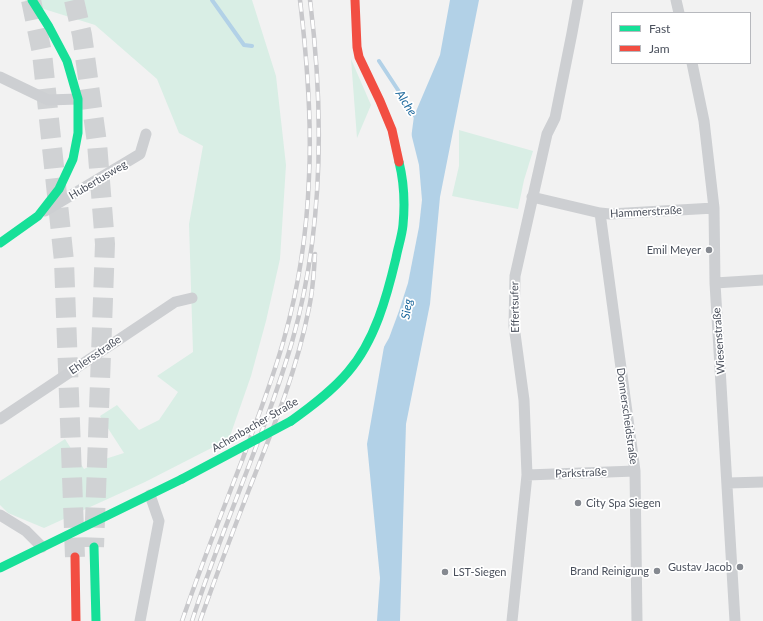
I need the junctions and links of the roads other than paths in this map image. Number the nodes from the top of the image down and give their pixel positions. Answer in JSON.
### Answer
{"nodes":[{"id":1,"x":32,"y":0,"type":"edge"},
{"id":2,"x":355,"y":0,"type":"edge"},
{"id":3,"x":578,"y":0,"type":"edge"},
{"id":4,"x":676,"y":0,"type":"edge"},
{"id":5,"x":679,"y":12,"type":"edge"},
{"id":6,"x":692,"y":64,"type":"edge"},
{"id":7,"x":0,"y":77,"type":"edge"},
{"id":8,"x":78,"y":98,"type":"junction"},
{"id":9,"x":146,"y":134,"type":"dead end"},
{"id":10,"x":532,"y":197,"type":"junction"},
{"id":11,"x":714,"y":208,"type":"junction"},
{"id":12,"x":600,"y":213,"type":"junction"},
{"id":13,"x":38,"y":216,"type":"junction"},
{"id":14,"x":0,"y":242,"type":"edge"},
{"id":15,"x":763,"y":280,"type":"edge"},
{"id":16,"x":715,"y":283,"type":"junction"},
{"id":17,"x":192,"y":298,"type":"dead end"},
{"id":18,"x":0,"y":419,"type":"edge"},
{"id":19,"x":635,"y":471,"type":"junction"},
{"id":20,"x":527,"y":475,"type":"junction"},
{"id":21,"x":763,"y":482,"type":"edge"},
{"id":22,"x":728,"y":483,"type":"junction"},
{"id":23,"x":150,"y":495,"type":"junction"},
{"id":24,"x":0,"y":515,"type":"edge"},
{"id":25,"x":42,"y":547,"type":"junction"},
{"id":26,"x":94,"y":547,"type":"tunnel mouth"},
{"id":27,"x":75,"y":557,"type":"tunnel mouth"},
{"id":28,"x":0,"y":568,"type":"edge"},
{"id":29,"x":76,"y":621,"type":"edge"},
{"id":30,"x":96,"y":621,"type":"edge"},
{"id":31,"x":140,"y":621,"type":"edge"},
{"id":32,"x":512,"y":621,"type":"edge"},
{"id":33,"x":637,"y":621,"type":"edge"},
{"id":34,"x":736,"y":621,"type":"edge"}],
"edges":[{"from":1,"to":8,"type":"main road","name":"Hubertusweg"},
{"from":2,"to":23,"type":"main road","name":"Achenbacher Straße","bridge":true},
{"from":3,"to":10,"type":"street","name":"Effertsufer"},
{"from":4,"to":5,"type":"street"},
{"from":6,"to":11,"type":"street","name":"Wiesenstraße"},
{"from":7,"to":8,"type":"street"},
{"from":8,"to":13,"type":"main road","name":"Hubertusweg"},
{"from":9,"to":13,"type":"street","name":"Hubertusweg"},
{"from":10,"to":12,"type":"street","name":"Hammerstraße"},
{"from":10,"to":20,"type":"street","name":"Effertsufer"},
{"from":11,"to":12,"type":"street","name":"Hammerstraße"},
{"from":11,"to":16,"type":"street","name":"Wiesenstraße"},
{"from":12,"to":19,"type":"street","name":"Donnerscheidstraße"},
{"from":13,"to":14,"type":"main road","name":"Hubertusweg"},
{"from":15,"to":16,"type":"street"},
{"from":16,"to":22,"type":"street","name":"Wiesenstraße"},
{"from":17,"to":18,"type":"street","name":"Ehlersstraße"},
{"from":19,"to":20,"type":"street","name":"Parkstraße"},
{"from":19,"to":33,"type":"street","name":"Donnerscheidstraße"},
{"from":20,"to":32,"type":"street","name":"Effertsufer"},
{"from":21,"to":22,"type":"street"},
{"from":22,"to":34,"type":"street","name":"Wiesenstraße"},
{"from":23,"to":25,"type":"main road","name":"Achenbacher Straße"},
{"from":23,"to":31,"type":"street"},
{"from":24,"to":25,"type":"street"},
{"from":25,"to":28,"type":"main road","name":"Achenbacher Straße"},
{"from":26,"to":30,"type":"main road"},
{"from":27,"to":29,"type":"main road"}]}
